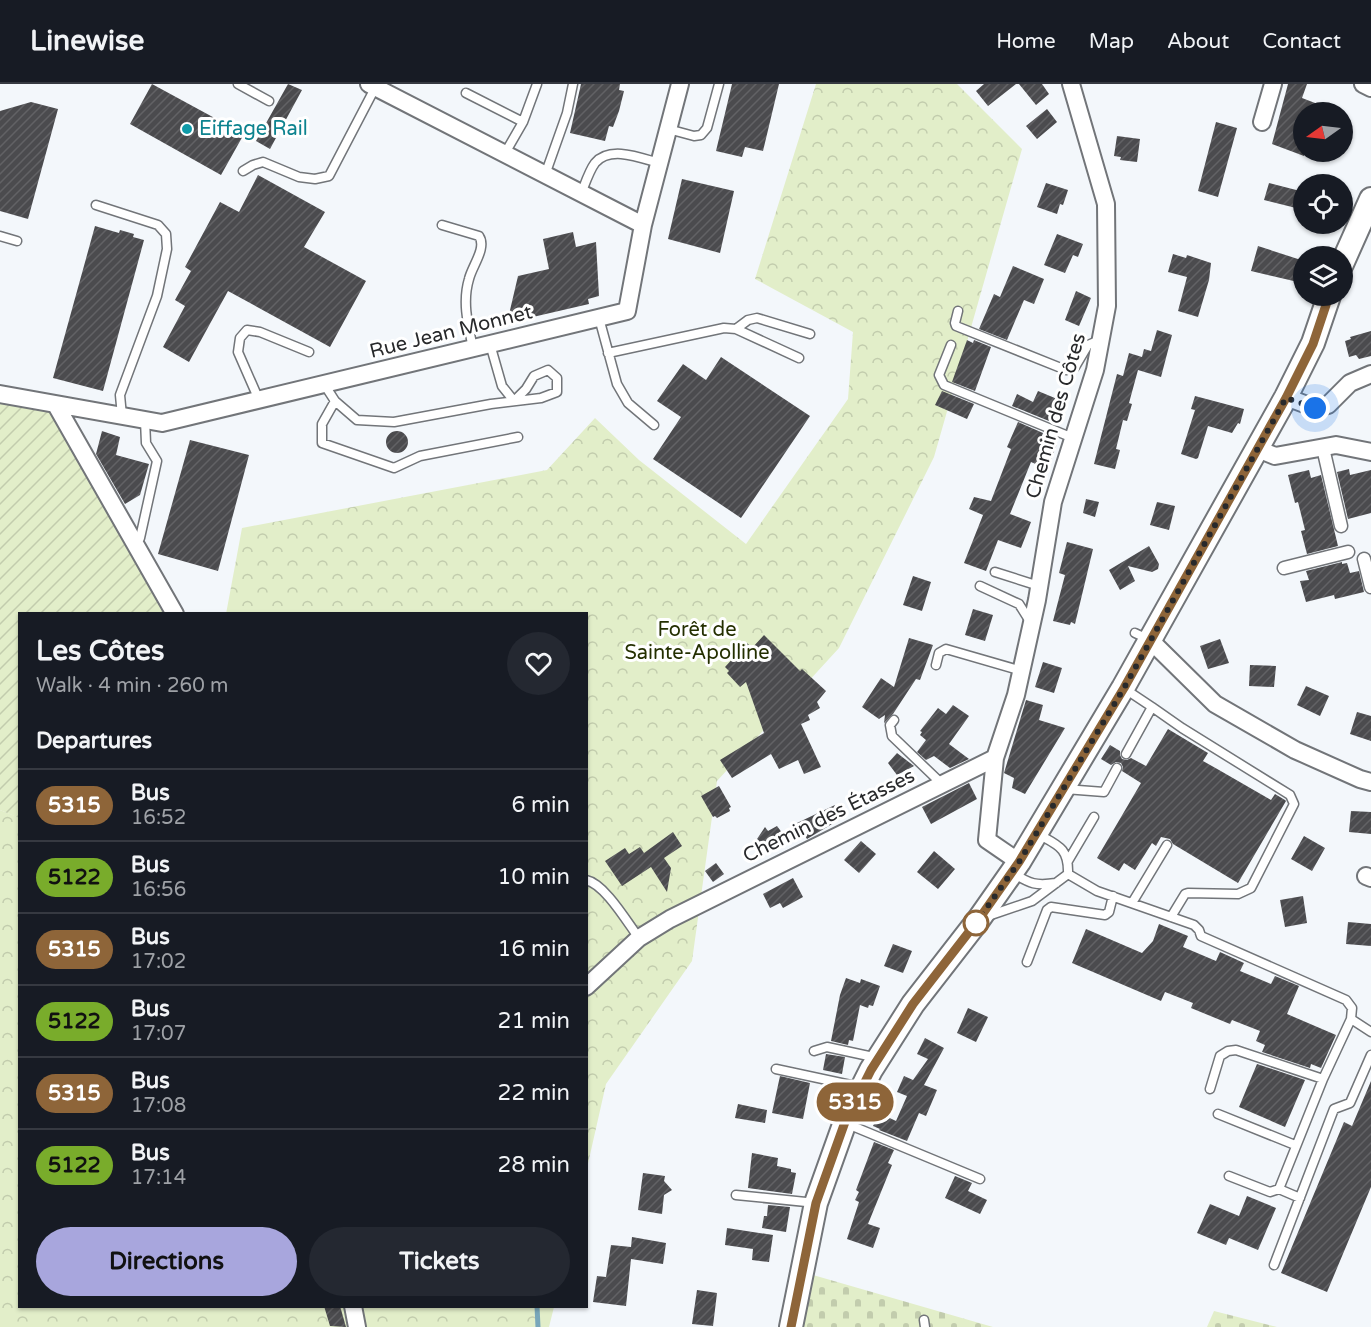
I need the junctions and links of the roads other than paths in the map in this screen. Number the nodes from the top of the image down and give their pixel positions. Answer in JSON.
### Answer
{"nodes":[{"id":1,"x":238,"y":84,"type":"edge"},
{"id":2,"x":537,"y":84,"type":"edge"},
{"id":3,"x":573,"y":84,"type":"edge"},
{"id":4,"x":680,"y":84,"type":"edge"},
{"id":5,"x":719,"y":84,"type":"edge"},
{"id":6,"x":1071,"y":84,"type":"edge"},
{"id":7,"x":1273,"y":84,"type":"edge"},
{"id":8,"x":1363,"y":84,"type":"edge"},
{"id":9,"x":372,"y":86,"type":"edge"},
{"id":10,"x":1371,"y":88,"type":"edge"},
{"id":11,"x":466,"y":93,"type":"dead end"},
{"id":12,"x":269,"y":101,"type":"dead end"},
{"id":13,"x":523,"y":122,"type":"junction"},
{"id":14,"x":1262,"y":122,"type":"dead end"},
{"id":15,"x":668,"y":129,"type":"junction"},
{"id":16,"x":504,"y":155,"type":"junction"},
{"id":17,"x":659,"y":163,"type":"junction"},
{"id":18,"x":243,"y":171,"type":"dead end"},
{"id":19,"x":545,"y":176,"type":"junction"},
{"id":20,"x":581,"y":194,"type":"junction"},
{"id":21,"x":1371,"y":199,"type":"edge"},
{"id":22,"x":96,"y":205,"type":"dead end"},
{"id":23,"x":442,"y":225,"type":"dead end"},
{"id":24,"x":643,"y":225,"type":"junction"},
{"id":25,"x":0,"y":236,"type":"edge"},
{"id":26,"x":18,"y":241,"type":"dead end"},
{"id":27,"x":1350,"y":246,"type":"edge"},
{"id":28,"x":1326,"y":306,"type":"edge"},
{"id":29,"x":958,"y":311,"type":"dead end"},
{"id":30,"x":599,"y":318,"type":"junction"},
{"id":31,"x":736,"y":328,"type":"junction"},
{"id":32,"x":810,"y":334,"type":"dead end"},
{"id":33,"x":1100,"y":340,"type":"junction"},
{"id":34,"x":490,"y":344,"type":"junction"},
{"id":35,"x":951,"y":345,"type":"dead end"},
{"id":36,"x":473,"y":348,"type":"junction"},
{"id":37,"x":309,"y":352,"type":"dead end"},
{"id":38,"x":608,"y":353,"type":"junction"},
{"id":39,"x":799,"y":358,"type":"dead end"},
{"id":40,"x":1371,"y":374,"type":"edge"},
{"id":41,"x":324,"y":384,"type":"junction"},
{"id":42,"x":0,"y":394,"type":"edge"},
{"id":43,"x":1286,"y":398,"type":"junction"},
{"id":44,"x":259,"y":400,"type":"junction"},
{"id":45,"x":335,"y":401,"type":"junction"},
{"id":46,"x":514,"y":401,"type":"junction"},
{"id":47,"x":56,"y":405,"type":"junction"},
{"id":48,"x":122,"y":416,"type":"junction"},
{"id":49,"x":145,"y":420,"type":"junction"},
{"id":50,"x":654,"y":425,"type":"dead end"},
{"id":51,"x":518,"y":437,"type":"dead end"},
{"id":52,"x":1073,"y":438,"type":"junction"},
{"id":53,"x":1323,"y":448,"type":"junction"},
{"id":54,"x":1258,"y":449,"type":"junction"},
{"id":55,"x":1371,"y":452,"type":"edge"},
{"id":56,"x":1341,"y":526,"type":"dead end"},
{"id":57,"x":140,"y":538,"type":"dead end"},
{"id":58,"x":1348,"y":552,"type":"dead end"},
{"id":59,"x":1364,"y":560,"type":"dead end"},
{"id":60,"x":1284,"y":568,"type":"dead end"},
{"id":61,"x":995,"y":572,"type":"dead end"},
{"id":62,"x":980,"y":586,"type":"dead end"},
{"id":63,"x":1039,"y":586,"type":"junction"},
{"id":64,"x":1371,"y":587,"type":"edge"},
{"id":65,"x":174,"y":612,"type":"edge"},
{"id":66,"x":1032,"y":624,"type":"junction"},
{"id":67,"x":1142,"y":637,"type":"junction"},
{"id":68,"x":936,"y":665,"type":"dead end"},
{"id":69,"x":1022,"y":670,"type":"junction"},
{"id":70,"x":1124,"y":688,"type":"junction"},
{"id":71,"x":1152,"y":707,"type":"junction"},
{"id":72,"x":894,"y":720,"type":"dead end"},
{"id":73,"x":1126,"y":754,"type":"dead end"},
{"id":74,"x":995,"y":758,"type":"junction"},
{"id":75,"x":1117,"y":768,"type":"dead end"},
{"id":76,"x":1371,"y":782,"type":"edge"},
{"id":77,"x":942,"y":784,"type":"junction"},
{"id":78,"x":1062,"y":789,"type":"junction"},
{"id":79,"x":1094,"y":818,"type":"dead end"},
{"id":80,"x":1036,"y":833,"type":"junction"},
{"id":81,"x":1167,"y":844,"type":"dead end"},
{"id":82,"x":1068,"y":861,"type":"junction"},
{"id":83,"x":1016,"y":867,"type":"junction"},
{"id":84,"x":1068,"y":874,"type":"junction"},
{"id":85,"x":588,"y":881,"type":"edge"},
{"id":86,"x":1059,"y":882,"type":"junction"},
{"id":87,"x":1113,"y":896,"type":"junction"},
{"id":88,"x":1132,"y":903,"type":"junction"},
{"id":89,"x":1171,"y":917,"type":"junction"},
{"id":90,"x":979,"y":919,"type":"junction"},
{"id":91,"x":639,"y":938,"type":"junction"},
{"id":92,"x":1027,"y":962,"type":"dead end"},
{"id":93,"x":588,"y":985,"type":"edge"},
{"id":94,"x":1351,"y":1019,"type":"junction"},
{"id":95,"x":1371,"y":1032,"type":"edge"},
{"id":96,"x":814,"y":1051,"type":"dead end"},
{"id":97,"x":1371,"y":1055,"type":"edge"},
{"id":98,"x":879,"y":1058,"type":"junction"},
{"id":99,"x":776,"y":1070,"type":"dead end"},
{"id":100,"x":1323,"y":1079,"type":"junction"},
{"id":101,"x":862,"y":1088,"type":"junction"},
{"id":102,"x":1210,"y":1089,"type":"dead end"},
{"id":103,"x":1218,"y":1114,"type":"dead end"},
{"id":104,"x":845,"y":1122,"type":"junction"},
{"id":105,"x":1296,"y":1145,"type":"junction"},
{"id":106,"x":1229,"y":1176,"type":"dead end"},
{"id":107,"x":980,"y":1179,"type":"dead end"},
{"id":108,"x":1279,"y":1189,"type":"junction"},
{"id":109,"x":736,"y":1195,"type":"dead end"},
{"id":110,"x":1300,"y":1198,"type":"junction"},
{"id":111,"x":816,"y":1203,"type":"junction"},
{"id":112,"x":1274,"y":1265,"type":"dead end"},
{"id":113,"x":353,"y":1308,"type":"edge"},
{"id":114,"x":357,"y":1327,"type":"edge"},
{"id":115,"x":791,"y":1327,"type":"edge"}],
"edges":[{"from":1,"to":12,"type":"lane"},
{"from":2,"to":13,"type":"lane"},
{"from":3,"to":19,"type":"lane"},
{"from":4,"to":15,"type":"street","name":"Rue Jean Monnet"},
{"from":5,"to":15,"type":"lane"},
{"from":6,"to":33,"type":"street","name":"Chemin des Côtes"},
{"from":7,"to":14,"type":"street"},
{"from":8,"to":10,"type":"street"},
{"from":9,"to":16,"type":"street"},
{"from":9,"to":18,"type":"lane"},
{"from":11,"to":13,"type":"lane"},
{"from":13,"to":16,"type":"lane"},
{"from":15,"to":17,"type":"street","name":"Rue Jean Monnet"},
{"from":16,"to":19,"type":"street"},
{"from":17,"to":20,"type":"lane"},
{"from":17,"to":24,"type":"street","name":"Rue Jean Monnet"},
{"from":19,"to":20,"type":"street"},
{"from":20,"to":24,"type":"street"},
{"from":21,"to":27,"type":"main road"},
{"from":22,"to":48,"type":"lane"},
{"from":23,"to":36,"type":"lane"},
{"from":24,"to":30,"type":"street","name":"Rue Jean Monnet"},
{"from":25,"to":26,"type":"lane"},
{"from":28,"to":43,"type":"main road"},
{"from":29,"to":33,"type":"lane"},
{"from":30,"to":34,"type":"street","name":"Rue Jean Monnet"},
{"from":30,"to":38,"type":"lane"},
{"from":31,"to":32,"type":"lane"},
{"from":31,"to":38,"type":"lane"},
{"from":31,"to":39,"type":"lane"},
{"from":33,"to":52,"type":"street","name":"Chemin des Côtes"},
{"from":34,"to":36,"type":"street","name":"Rue Jean Monnet"},
{"from":34,"to":46,"type":"lane"},
{"from":35,"to":52,"type":"lane"},
{"from":36,"to":41,"type":"street","name":"Rue Jean Monnet"},
{"from":37,"to":44,"type":"lane"},
{"from":38,"to":50,"type":"lane"},
{"from":40,"to":43,"type":"street"},
{"from":41,"to":44,"type":"street","name":"Rue Jean Monnet"},
{"from":41,"to":45,"type":"lane"},
{"from":42,"to":47,"type":"street","name":"Rue Jean Monnet"},
{"from":43,"to":54,"type":"main road"},
{"from":44,"to":49,"type":"street","name":"Rue Jean Monnet"},
{"from":45,"to":46,"type":"lane"},
{"from":45,"to":51,"type":"lane"},
{"from":46,"to":46,"type":"lane"},
{"from":47,"to":48,"type":"street","name":"Rue Jean Monnet"},
{"from":47,"to":65,"type":"street"},
{"from":48,"to":49,"type":"street","name":"Rue Jean Monnet"},
{"from":49,"to":57,"type":"lane"},
{"from":52,"to":63,"type":"street","name":"Chemin des Côtes"},
{"from":53,"to":54,"type":"street"},
{"from":53,"to":55,"type":"street"},
{"from":53,"to":56,"type":"street"},
{"from":54,"to":67,"type":"main road"},
{"from":58,"to":60,"type":"street"},
{"from":59,"to":64,"type":"street"},
{"from":61,"to":63,"type":"lane"},
{"from":62,"to":66,"type":"lane"},
{"from":63,"to":66,"type":"street","name":"Chemin des Côtes"},
{"from":66,"to":69,"type":"street","name":"Chemin des Côtes"},
{"from":67,"to":70,"type":"main road"},
{"from":67,"to":76,"type":"street"},
{"from":68,"to":69,"type":"lane"},
{"from":69,"to":74,"type":"street","name":"Chemin des Côtes"},
{"from":70,"to":71,"type":"lane"},
{"from":70,"to":78,"type":"main road"},
{"from":71,"to":73,"type":"lane"},
{"from":71,"to":89,"type":"lane"},
{"from":72,"to":77,"type":"lane"},
{"from":74,"to":77,"type":"street","name":"Chemin des Étasses"},
{"from":74,"to":83,"type":"street"},
{"from":75,"to":78,"type":"lane"},
{"from":77,"to":91,"type":"street","name":"Chemin des Étasses"},
{"from":78,"to":80,"type":"main road"},
{"from":79,"to":82,"type":"lane"},
{"from":80,"to":82,"type":"lane"},
{"from":80,"to":83,"type":"main road"},
{"from":81,"to":88,"type":"lane"},
{"from":82,"to":84,"type":"lane"},
{"from":83,"to":86,"type":"lane"},
{"from":83,"to":90,"type":"main road"},
{"from":84,"to":86,"type":"lane"},
{"from":84,"to":87,"type":"lane"},
{"from":85,"to":91,"type":"lane"},
{"from":86,"to":90,"type":"lane"},
{"from":87,"to":88,"type":"lane"},
{"from":87,"to":92,"type":"lane"},
{"from":88,"to":89,"type":"lane"},
{"from":89,"to":94,"type":"lane"},
{"from":90,"to":98,"type":"main road"},
{"from":91,"to":93,"type":"street","name":"Chemin des Étasses"},
{"from":94,"to":95,"type":"lane"},
{"from":94,"to":100,"type":"lane"},
{"from":96,"to":98,"type":"lane"},
{"from":97,"to":110,"type":"lane"},
{"from":98,"to":101,"type":"main road"},
{"from":99,"to":101,"type":"lane"},
{"from":100,"to":102,"type":"lane"},
{"from":100,"to":105,"type":"lane"},
{"from":101,"to":104,"type":"main road"},
{"from":103,"to":105,"type":"lane"},
{"from":104,"to":107,"type":"lane"},
{"from":104,"to":111,"type":"main road"},
{"from":105,"to":108,"type":"lane"},
{"from":106,"to":108,"type":"lane"},
{"from":108,"to":110,"type":"lane"},
{"from":109,"to":111,"type":"lane"},
{"from":110,"to":112,"type":"lane"},
{"from":111,"to":115,"type":"main road"},
{"from":113,"to":114,"type":"street"}]}
